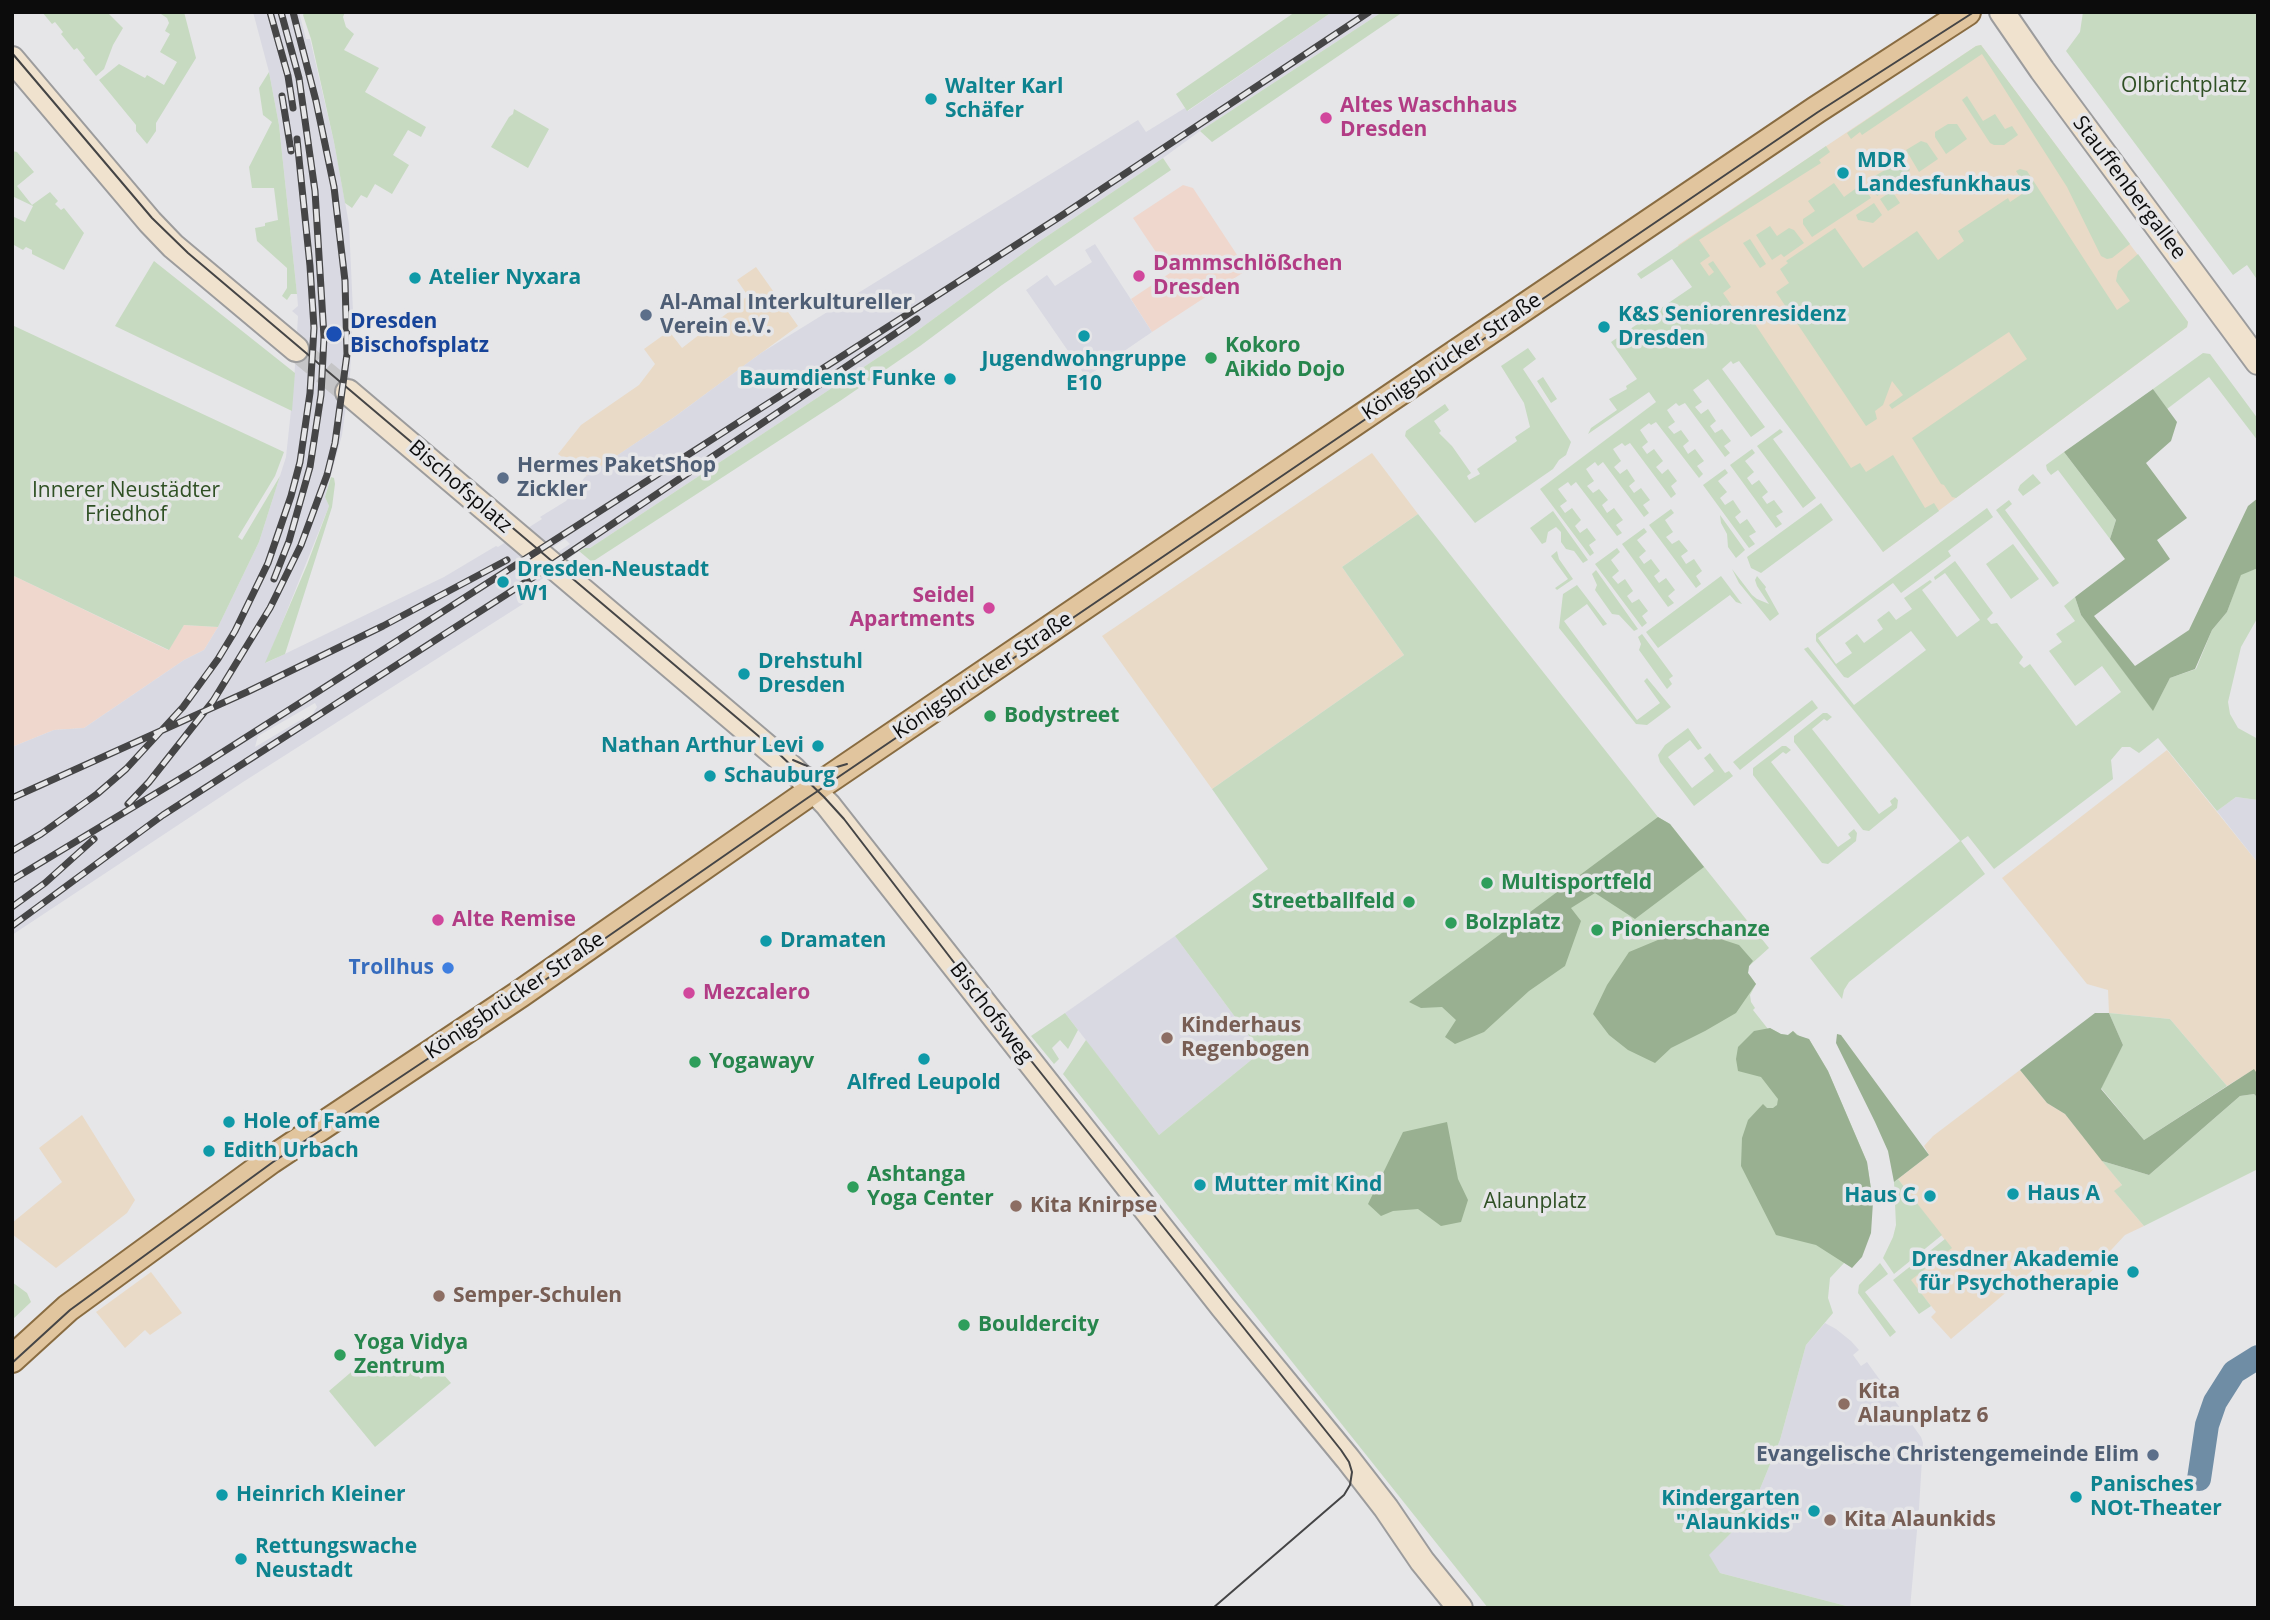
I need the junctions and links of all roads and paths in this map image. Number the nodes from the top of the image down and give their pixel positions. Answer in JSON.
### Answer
{"nodes":[{"id":1,"x":1967,"y":12,"type":"edge"},
{"id":2,"x":2002,"y":12,"type":"edge"},
{"id":3,"x":12,"y":59,"type":"edge"},
{"id":4,"x":296,"y":349,"type":"tunnel mouth"},
{"id":5,"x":2258,"y":362,"type":"edge"},
{"id":6,"x":348,"y":392,"type":"tunnel mouth"},
{"id":7,"x":571,"y":583,"type":"joint"},
{"id":8,"x":813,"y":790,"type":"junction"},
{"id":9,"x":12,"y":1359,"type":"edge"},
{"id":10,"x":1460,"y":1608,"type":"edge"}],
"edges":[{"from":1,"to":8,"type":"main road","name":"Königsbrücker Straße"},
{"from":2,"to":5,"type":"main road","name":"Stauffenbergallee"},
{"from":3,"to":4,"type":"main road"},
{"from":6,"to":7,"type":"main road","name":"Bischofsplatz"},
{"from":7,"to":8,"type":"main road","name":"Bischofsweg"},
{"from":8,"to":9,"type":"main road","name":"Königsbrücker Straße"},
{"from":8,"to":10,"type":"main road","name":"Bischofsweg"}]}
